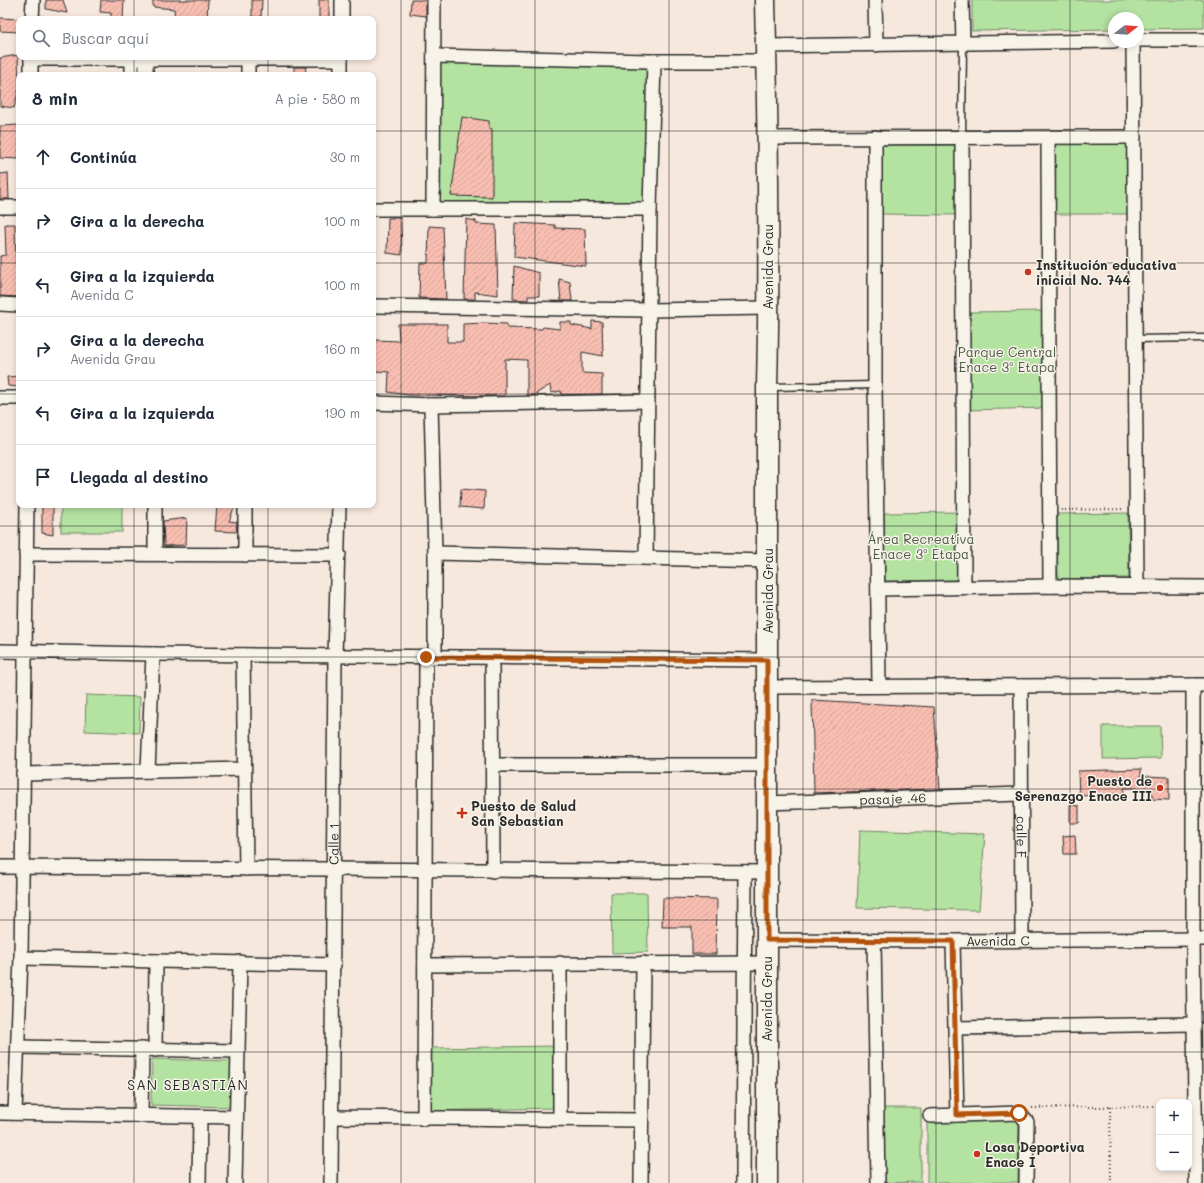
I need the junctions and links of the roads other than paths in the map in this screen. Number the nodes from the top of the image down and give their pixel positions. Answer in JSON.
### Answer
{"nodes":[{"id":1,"x":33,"y":0,"type":"edge"},
{"id":2,"x":342,"y":0,"type":"edge"},
{"id":3,"x":434,"y":0,"type":"edge"},
{"id":4,"x":765,"y":0,"type":"edge"},
{"id":5,"x":875,"y":0,"type":"edge"},
{"id":6,"x":962,"y":0,"type":"edge"},
{"id":7,"x":32,"y":16,"type":"edge"},
{"id":8,"x":342,"y":16,"type":"edge"},
{"id":9,"x":1144,"y":40,"type":"edge"},
{"id":10,"x":1204,"y":40,"type":"edge"},
{"id":11,"x":1108,"y":41,"type":"edge"},
{"id":12,"x":963,"y":44,"type":"junction"},
{"id":13,"x":876,"y":45,"type":"junction"},
{"id":14,"x":1132,"y":48,"type":"edge"},
{"id":15,"x":766,"y":53,"type":"junction"},
{"id":16,"x":434,"y":56,"type":"junction"},
{"id":17,"x":31,"y":60,"type":"edge"},
{"id":18,"x":132,"y":60,"type":"edge"},
{"id":19,"x":146,"y":60,"type":"edge"},
{"id":20,"x":248,"y":60,"type":"edge"},
{"id":21,"x":341,"y":60,"type":"edge"},
{"id":22,"x":654,"y":61,"type":"junction"},
{"id":23,"x":31,"y":72,"type":"edge"},
{"id":24,"x":132,"y":72,"type":"edge"},
{"id":25,"x":146,"y":72,"type":"edge"},
{"id":26,"x":248,"y":72,"type":"edge"},
{"id":27,"x":341,"y":72,"type":"edge"},
{"id":28,"x":1134,"y":137,"type":"junction"},
{"id":29,"x":768,"y":138,"type":"junction"},
{"id":30,"x":875,"y":138,"type":"junction"},
{"id":31,"x":962,"y":138,"type":"junction"},
{"id":32,"x":1048,"y":138,"type":"junction"},
{"id":33,"x":0,"y":207,"type":"edge"},
{"id":34,"x":16,"y":208,"type":"edge"},
{"id":35,"x":376,"y":209,"type":"edge"},
{"id":36,"x":433,"y":209,"type":"junction"},
{"id":37,"x":650,"y":209,"type":"junction"},
{"id":38,"x":0,"y":304,"type":"edge"},
{"id":39,"x":16,"y":305,"type":"edge"},
{"id":40,"x":376,"y":306,"type":"edge"},
{"id":41,"x":769,"y":308,"type":"junction"},
{"id":42,"x":650,"y":310,"type":"junction"},
{"id":43,"x":1204,"y":338,"type":"edge"},
{"id":44,"x":1135,"y":339,"type":"junction"},
{"id":45,"x":875,"y":385,"type":"junction"},
{"id":46,"x":767,"y":388,"type":"junction"},
{"id":47,"x":0,"y":398,"type":"edge"},
{"id":48,"x":16,"y":398,"type":"edge"},
{"id":49,"x":648,"y":402,"type":"junction"},
{"id":50,"x":376,"y":403,"type":"edge"},
{"id":51,"x":431,"y":405,"type":"junction"},
{"id":52,"x":27,"y":508,"type":"edge"},
{"id":53,"x":155,"y":508,"type":"edge"},
{"id":54,"x":246,"y":508,"type":"edge"},
{"id":55,"x":339,"y":508,"type":"edge"},
{"id":56,"x":435,"y":553,"type":"junction"},
{"id":57,"x":26,"y":554,"type":"junction"},
{"id":58,"x":155,"y":554,"type":"junction"},
{"id":59,"x":339,"y":554,"type":"junction"},
{"id":60,"x":245,"y":555,"type":"junction"},
{"id":61,"x":646,"y":558,"type":"junction"},
{"id":62,"x":768,"y":561,"type":"junction"},
{"id":63,"x":1050,"y":586,"type":"junction"},
{"id":64,"x":964,"y":587,"type":"junction"},
{"id":65,"x":1137,"y":587,"type":"junction"},
{"id":66,"x":1204,"y":587,"type":"edge"},
{"id":67,"x":878,"y":589,"type":"junction"},
{"id":68,"x":0,"y":651,"type":"edge"},
{"id":69,"x":25,"y":652,"type":"junction"},
{"id":70,"x":153,"y":654,"type":"junction"},
{"id":71,"x":243,"y":655,"type":"junction"},
{"id":72,"x":335,"y":656,"type":"junction"},
{"id":73,"x":431,"y":657,"type":"junction"},
{"id":74,"x":492,"y":658,"type":"junction"},
{"id":75,"x":767,"y":660,"type":"junction"},
{"id":76,"x":1199,"y":685,"type":"edge"},
{"id":77,"x":879,"y":686,"type":"junction"},
{"id":78,"x":1021,"y":686,"type":"junction"},
{"id":79,"x":768,"y":687,"type":"junction"},
{"id":80,"x":493,"y":765,"type":"junction"},
{"id":81,"x":767,"y":765,"type":"junction"},
{"id":82,"x":244,"y":769,"type":"junction"},
{"id":83,"x":148,"y":771,"type":"junction"},
{"id":84,"x":23,"y":774,"type":"junction"},
{"id":85,"x":1020,"y":794,"type":"junction"},
{"id":86,"x":766,"y":804,"type":"junction"},
{"id":87,"x":0,"y":867,"type":"edge"},
{"id":88,"x":22,"y":868,"type":"junction"},
{"id":89,"x":246,"y":870,"type":"junction"},
{"id":90,"x":333,"y":870,"type":"junction"},
{"id":91,"x":425,"y":870,"type":"junction"},
{"id":92,"x":493,"y":871,"type":"junction"},
{"id":93,"x":744,"y":872,"type":"junction"},
{"id":94,"x":767,"y":872,"type":"junction"},
{"id":95,"x":1199,"y":939,"type":"edge"},
{"id":96,"x":767,"y":940,"type":"junction"},
{"id":97,"x":1022,"y":940,"type":"junction"},
{"id":98,"x":874,"y":941,"type":"junction"},
{"id":99,"x":953,"y":941,"type":"junction"},
{"id":100,"x":21,"y":958,"type":"junction"},
{"id":101,"x":156,"y":961,"type":"junction"},
{"id":102,"x":240,"y":962,"type":"junction"},
{"id":103,"x":560,"y":963,"type":"junction"},
{"id":104,"x":643,"y":963,"type":"junction"},
{"id":105,"x":745,"y":963,"type":"junction"},
{"id":106,"x":767,"y":964,"type":"junction"},
{"id":107,"x":334,"y":965,"type":"junction"},
{"id":108,"x":425,"y":965,"type":"junction"},
{"id":109,"x":956,"y":1028,"type":"junction"},
{"id":110,"x":1198,"y":1032,"type":"edge"},
{"id":111,"x":18,"y":1047,"type":"junction"},
{"id":112,"x":148,"y":1049,"type":"junction"},
{"id":113,"x":238,"y":1051,"type":"junction"},
{"id":114,"x":0,"y":1113,"type":"edge"},
{"id":115,"x":16,"y":1113,"type":"junction"},
{"id":116,"x":957,"y":1115,"type":"junction"},
{"id":117,"x":141,"y":1116,"type":"junction"},
{"id":118,"x":930,"y":1116,"type":"dead end"},
{"id":119,"x":200,"y":1117,"type":"junction"},
{"id":120,"x":236,"y":1117,"type":"junction"},
{"id":121,"x":332,"y":1117,"type":"junction"},
{"id":122,"x":424,"y":1119,"type":"junction"},
{"id":123,"x":560,"y":1119,"type":"junction"},
{"id":124,"x":642,"y":1120,"type":"junction"},
{"id":125,"x":200,"y":1183,"type":"edge"},
{"id":126,"x":235,"y":1183,"type":"edge"},
{"id":127,"x":331,"y":1183,"type":"edge"},
{"id":128,"x":641,"y":1183,"type":"edge"},
{"id":129,"x":743,"y":1183,"type":"edge"},
{"id":130,"x":767,"y":1183,"type":"edge"},
{"id":131,"x":878,"y":1183,"type":"edge"},
{"id":132,"x":1026,"y":1183,"type":"edge"},
{"id":133,"x":1196,"y":1183,"type":"edge"}],
"edges":[{"from":1,"to":7,"type":"street"},
{"from":2,"to":8,"type":"street"},
{"from":3,"to":16,"type":"street"},
{"from":4,"to":15,"type":"main road","name":"Avenida Grau"},
{"from":5,"to":13,"type":"street"},
{"from":6,"to":12,"type":"street"},
{"from":9,"to":10,"type":"street"},
{"from":11,"to":12,"type":"street"},
{"from":12,"to":13,"type":"street"},
{"from":12,"to":31,"type":"lane"},
{"from":13,"to":15,"type":"street"},
{"from":14,"to":28,"type":"street"},
{"from":15,"to":22,"type":"street"},
{"from":15,"to":29,"type":"main road","name":"Avenida Grau"},
{"from":16,"to":22,"type":"street"},
{"from":16,"to":36,"type":"street"},
{"from":17,"to":23,"type":"street"},
{"from":18,"to":24,"type":"street"},
{"from":19,"to":25,"type":"street"},
{"from":20,"to":26,"type":"street"},
{"from":21,"to":27,"type":"street"},
{"from":22,"to":37,"type":"street"},
{"from":28,"to":32,"type":"street"},
{"from":28,"to":44,"type":"street"},
{"from":29,"to":30,"type":"street"},
{"from":29,"to":41,"type":"main road","name":"Avenida Grau"},
{"from":30,"to":31,"type":"street"},
{"from":30,"to":45,"type":"street"},
{"from":31,"to":32,"type":"street"},
{"from":31,"to":64,"type":"street"},
{"from":32,"to":63,"type":"street"},
{"from":33,"to":34,"type":"street"},
{"from":35,"to":36,"type":"street"},
{"from":36,"to":37,"type":"street"},
{"from":37,"to":42,"type":"street"},
{"from":38,"to":39,"type":"street"},
{"from":40,"to":42,"type":"street"},
{"from":41,"to":42,"type":"street"},
{"from":41,"to":46,"type":"main road","name":"Avenida Grau"},
{"from":42,"to":49,"type":"street"},
{"from":43,"to":44,"type":"lane"},
{"from":44,"to":65,"type":"street"},
{"from":45,"to":46,"type":"lane"},
{"from":45,"to":67,"type":"street"},
{"from":46,"to":62,"type":"main road","name":"Avenida Grau"},
{"from":47,"to":48,"type":"street"},
{"from":49,"to":51,"type":"street"},
{"from":49,"to":61,"type":"street"},
{"from":50,"to":51,"type":"street"},
{"from":51,"to":56,"type":"street"},
{"from":52,"to":57,"type":"street"},
{"from":53,"to":58,"type":"street"},
{"from":54,"to":60,"type":"street"},
{"from":55,"to":59,"type":"street","name":"Calle 1"},
{"from":56,"to":61,"type":"street"},
{"from":56,"to":73,"type":"street"},
{"from":57,"to":58,"type":"street"},
{"from":57,"to":69,"type":"street"},
{"from":58,"to":60,"type":"street"},
{"from":59,"to":60,"type":"street"},
{"from":59,"to":72,"type":"street","name":"Calle 1"},
{"from":61,"to":62,"type":"street"},
{"from":62,"to":75,"type":"main road","name":"Avenida Grau"},
{"from":63,"to":64,"type":"street"},
{"from":63,"to":65,"type":"street"},
{"from":64,"to":67,"type":"street"},
{"from":65,"to":66,"type":"street"},
{"from":67,"to":77,"type":"street"},
{"from":68,"to":69,"type":"street"},
{"from":69,"to":70,"type":"street"},
{"from":69,"to":84,"type":"street"},
{"from":70,"to":71,"type":"street"},
{"from":70,"to":83,"type":"street"},
{"from":71,"to":72,"type":"street"},
{"from":71,"to":82,"type":"street"},
{"from":72,"to":73,"type":"street"},
{"from":72,"to":90,"type":"street","name":"Calle 1"},
{"from":73,"to":74,"type":"street"},
{"from":73,"to":91,"type":"street"},
{"from":74,"to":75,"type":"street"},
{"from":74,"to":80,"type":"street"},
{"from":75,"to":79,"type":"main road","name":"Avenida Grau"},
{"from":76,"to":78,"type":"street"},
{"from":76,"to":95,"type":"street"},
{"from":77,"to":78,"type":"street"},
{"from":77,"to":79,"type":"street"},
{"from":78,"to":85,"type":"street","name":"calle F"},
{"from":79,"to":81,"type":"main road","name":"Avenida Grau"},
{"from":80,"to":81,"type":"street"},
{"from":80,"to":92,"type":"street"},
{"from":81,"to":86,"type":"main road","name":"Avenida Grau"},
{"from":82,"to":83,"type":"street"},
{"from":82,"to":89,"type":"street"},
{"from":83,"to":84,"type":"street"},
{"from":84,"to":88,"type":"street"},
{"from":85,"to":86,"type":"street","name":"pasaje .46"},
{"from":85,"to":97,"type":"street","name":"calle F"},
{"from":86,"to":94,"type":"main road","name":"Avenida Grau"},
{"from":87,"to":88,"type":"street"},
{"from":88,"to":89,"type":"street"},
{"from":88,"to":100,"type":"street"},
{"from":89,"to":90,"type":"street"},
{"from":90,"to":91,"type":"street"},
{"from":90,"to":107,"type":"street","name":"Calle 1"},
{"from":91,"to":92,"type":"street"},
{"from":91,"to":108,"type":"street"},
{"from":92,"to":93,"type":"street"},
{"from":93,"to":94,"type":"street"},
{"from":93,"to":105,"type":"street","name":"Avenida Grau"},
{"from":94,"to":96,"type":"main road","name":"Avenida Grau"},
{"from":95,"to":97,"type":"street","name":"Avenida C"},
{"from":95,"to":110,"type":"street"},
{"from":96,"to":98,"type":"street","name":"Avenida C"},
{"from":96,"to":106,"type":"main road","name":"Avenida Grau"},
{"from":97,"to":99,"type":"street","name":"Avenida C"},
{"from":98,"to":99,"type":"street","name":"Avenida C"},
{"from":98,"to":131,"type":"street"},
{"from":99,"to":109,"type":"street"},
{"from":100,"to":101,"type":"street"},
{"from":100,"to":111,"type":"street"},
{"from":101,"to":102,"type":"street"},
{"from":101,"to":112,"type":"street"},
{"from":102,"to":107,"type":"street"},
{"from":102,"to":113,"type":"street"},
{"from":103,"to":104,"type":"street"},
{"from":103,"to":108,"type":"street"},
{"from":103,"to":123,"type":"street"},
{"from":104,"to":105,"type":"street"},
{"from":104,"to":124,"type":"street"},
{"from":105,"to":106,"type":"street"},
{"from":105,"to":129,"type":"street","name":"Avenida Grau"},
{"from":106,"to":130,"type":"main road","name":"Avenida Grau"},
{"from":107,"to":121,"type":"street","name":"Calle 1"},
{"from":108,"to":122,"type":"street"},
{"from":109,"to":110,"type":"street"},
{"from":109,"to":116,"type":"street"},
{"from":110,"to":133,"type":"street"},
{"from":111,"to":112,"type":"street"},
{"from":111,"to":115,"type":"street"},
{"from":112,"to":113,"type":"street"},
{"from":112,"to":117,"type":"street"},
{"from":113,"to":120,"type":"street"},
{"from":114,"to":115,"type":"street"},
{"from":115,"to":117,"type":"street"},
{"from":116,"to":118,"type":"street"},
{"from":116,"to":132,"type":"street"},
{"from":117,"to":119,"type":"street"},
{"from":119,"to":120,"type":"street"},
{"from":119,"to":125,"type":"street"},
{"from":120,"to":126,"type":"street"},
{"from":121,"to":122,"type":"street"},
{"from":121,"to":127,"type":"street","name":"Calle 1"},
{"from":122,"to":123,"type":"street"},
{"from":123,"to":124,"type":"street"},
{"from":124,"to":128,"type":"street"}]}
